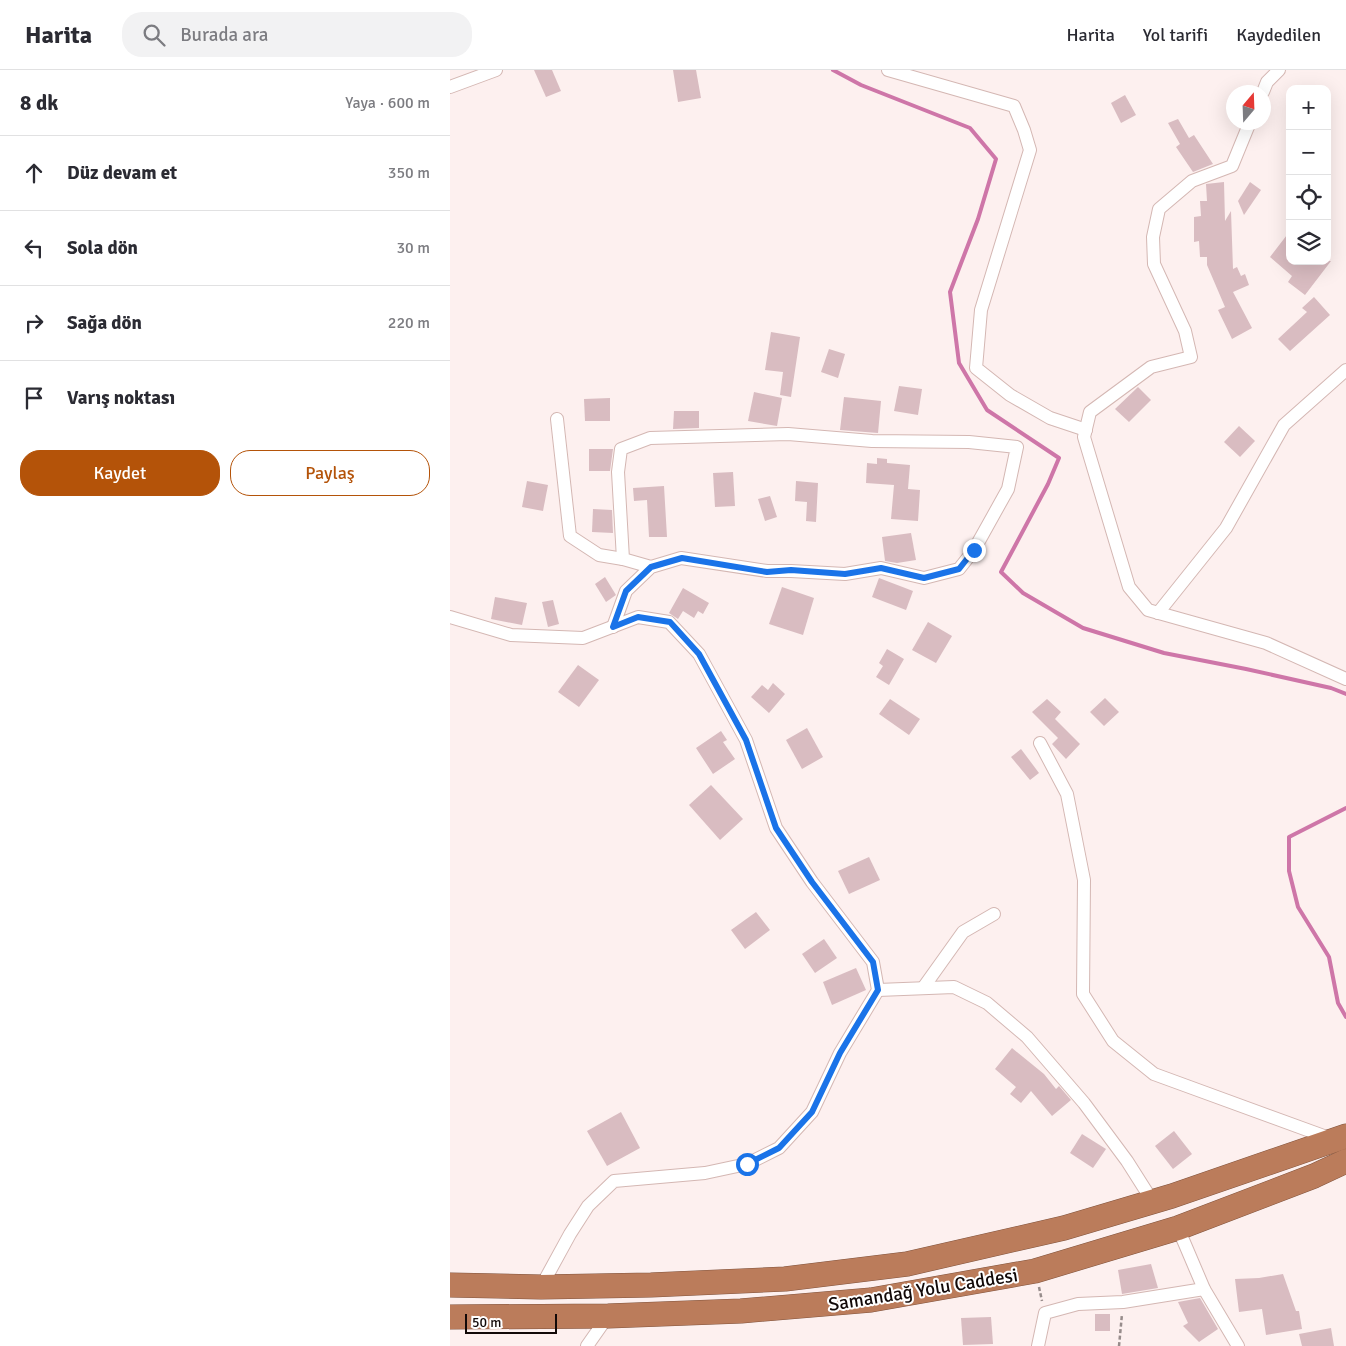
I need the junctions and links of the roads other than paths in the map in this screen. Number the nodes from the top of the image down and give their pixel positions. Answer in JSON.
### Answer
{"nodes":[{"id":1,"x":496,"y":70,"type":"edge"},
{"id":2,"x":888,"y":70,"type":"edge"},
{"id":3,"x":1280,"y":70,"type":"edge"},
{"id":4,"x":483,"y":72,"type":"edge"},
{"id":5,"x":1266,"y":85,"type":"edge"},
{"id":6,"x":450,"y":87,"type":"edge"},
{"id":7,"x":1247,"y":130,"type":"edge"},
{"id":8,"x":1346,"y":370,"type":"edge"},
{"id":9,"x":557,"y":419,"type":"dead end"},
{"id":10,"x":1086,"y":430,"type":"junction"},
{"id":11,"x":623,"y":559,"type":"junction"},
{"id":12,"x":651,"y":567,"type":"junction"},
{"id":13,"x":1158,"y":613,"type":"junction"},
{"id":14,"x":450,"y":618,"type":"edge"},
{"id":15,"x":613,"y":627,"type":"junction"},
{"id":16,"x":1346,"y":679,"type":"edge"},
{"id":17,"x":1040,"y":743,"type":"dead end"},
{"id":18,"x":994,"y":914,"type":"dead end"},
{"id":19,"x":923,"y":988,"type":"junction"},
{"id":20,"x":878,"y":990,"type":"junction"},
{"id":21,"x":1340,"y":1138,"type":"edge"},
{"id":22,"x":1346,"y":1161,"type":"edge"},
{"id":23,"x":1152,"y":1202,"type":"junction"},
{"id":24,"x":1178,"y":1228,"type":"junction"},
{"id":25,"x":450,"y":1285,"type":"edge"},
{"id":26,"x":541,"y":1287,"type":"junction"},
{"id":27,"x":1204,"y":1289,"type":"junction"},
{"id":28,"x":608,"y":1316,"type":"junction"},
{"id":29,"x":450,"y":1317,"type":"edge"},
{"id":30,"x":587,"y":1346,"type":"edge"},
{"id":31,"x":1038,"y":1346,"type":"edge"},
{"id":32,"x":1238,"y":1346,"type":"edge"}],
"edges":[{"from":1,"to":4,"type":"street"},
{"from":2,"to":10,"type":"street"},
{"from":3,"to":5,"type":"street"},
{"from":4,"to":6,"type":"street"},
{"from":7,"to":10,"type":"street"},
{"from":8,"to":13,"type":"street"},
{"from":9,"to":11,"type":"street"},
{"from":10,"to":13,"type":"street"},
{"from":11,"to":12,"type":"street"},
{"from":11,"to":12,"type":"street"},
{"from":12,"to":15,"type":"street"},
{"from":13,"to":16,"type":"street"},
{"from":14,"to":15,"type":"street"},
{"from":15,"to":20,"type":"street"},
{"from":17,"to":21,"type":"street"},
{"from":18,"to":19,"type":"street"},
{"from":19,"to":20,"type":"street"},
{"from":19,"to":23,"type":"street"},
{"from":20,"to":26,"type":"street"},
{"from":21,"to":23,"type":"highway","name":"Samandağ Yolu Caddesi"},
{"from":22,"to":24,"type":"highway","name":"Samandağ Yolu Caddesi"},
{"from":23,"to":26,"type":"highway","name":"Samandağ Yolu Caddesi"},
{"from":24,"to":27,"type":"street"},
{"from":24,"to":28,"type":"highway","name":"Samandağ Yolu Caddesi"},
{"from":25,"to":26,"type":"highway","name":"Samandağ Yolu Caddesi"},
{"from":27,"to":31,"type":"street"},
{"from":27,"to":32,"type":"street"},
{"from":28,"to":29,"type":"highway","name":"Samandağ Yolu Caddesi"},
{"from":28,"to":30,"type":"street"}]}
